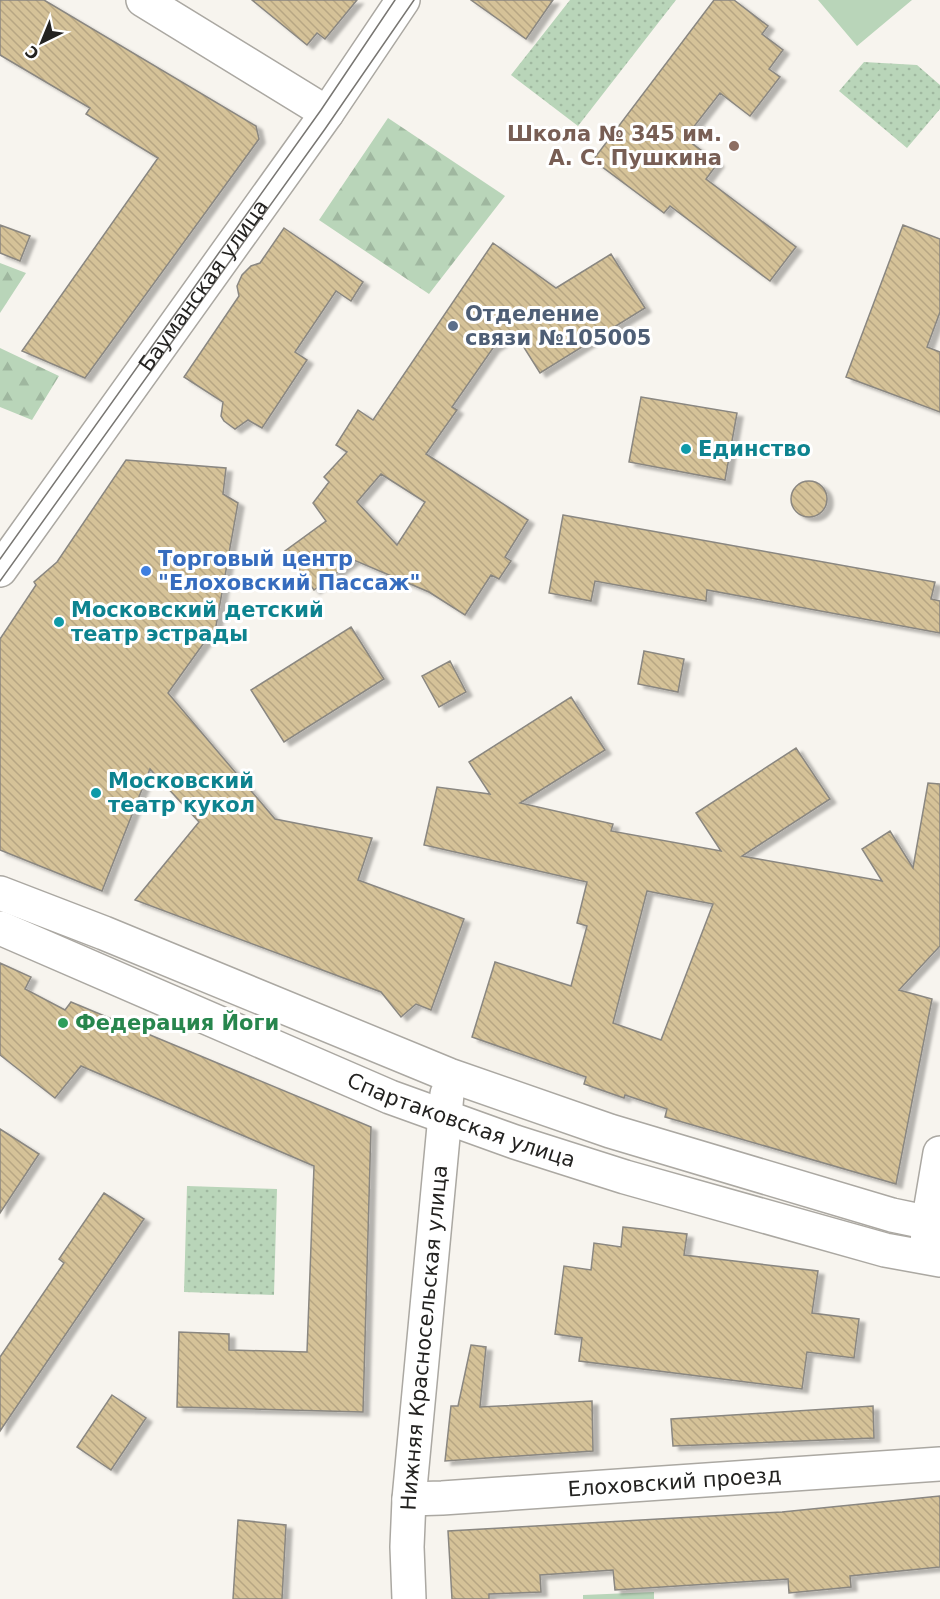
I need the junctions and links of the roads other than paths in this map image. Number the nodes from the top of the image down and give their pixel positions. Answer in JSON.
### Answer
{"nodes":[{"id":1,"x":143,"y":0,"type":"edge"},
{"id":2,"x":403,"y":0,"type":"edge"},
{"id":3,"x":327,"y":113,"type":"junction"},
{"id":4,"x":0,"y":570,"type":"edge"},
{"id":5,"x":0,"y":893,"type":"edge"},
{"id":6,"x":0,"y":928,"type":"edge"},
{"id":7,"x":450,"y":1075,"type":"junction"},
{"id":8,"x":444,"y":1116,"type":"junction"},
{"id":9,"x":940,"y":1153,"type":"edge"},
{"id":10,"x":934,"y":1225,"type":"edge"},
{"id":11,"x":934,"y":1259,"type":"edge"},
{"id":12,"x":940,"y":1464,"type":"edge"},
{"id":13,"x":409,"y":1499,"type":"junction"},
{"id":14,"x":409,"y":1599,"type":"edge"}],
"edges":[{"from":1,"to":3,"type":"street"},
{"from":2,"to":3,"type":"street","name":"Бауманская улица"},
{"from":3,"to":4,"type":"street","name":"Бауманская улица"},
{"from":5,"to":7,"type":"street","name":"Спартаковская улица"},
{"from":6,"to":8,"type":"street","name":"Спартаковская улица"},
{"from":7,"to":8,"type":"street","name":"Нижняя Красносельская улица"},
{"from":7,"to":10,"type":"street","name":"Спартаковская улица"},
{"from":8,"to":11,"type":"street","name":"Спартаковская улица"},
{"from":8,"to":13,"type":"street","name":"Нижняя Красносельская улица"},
{"from":9,"to":10,"type":"street"},
{"from":10,"to":11,"type":"street"},
{"from":12,"to":13,"type":"street","name":"Елоховский проезд"},
{"from":13,"to":14,"type":"street","name":"Нижняя Красносельская улица"}]}
